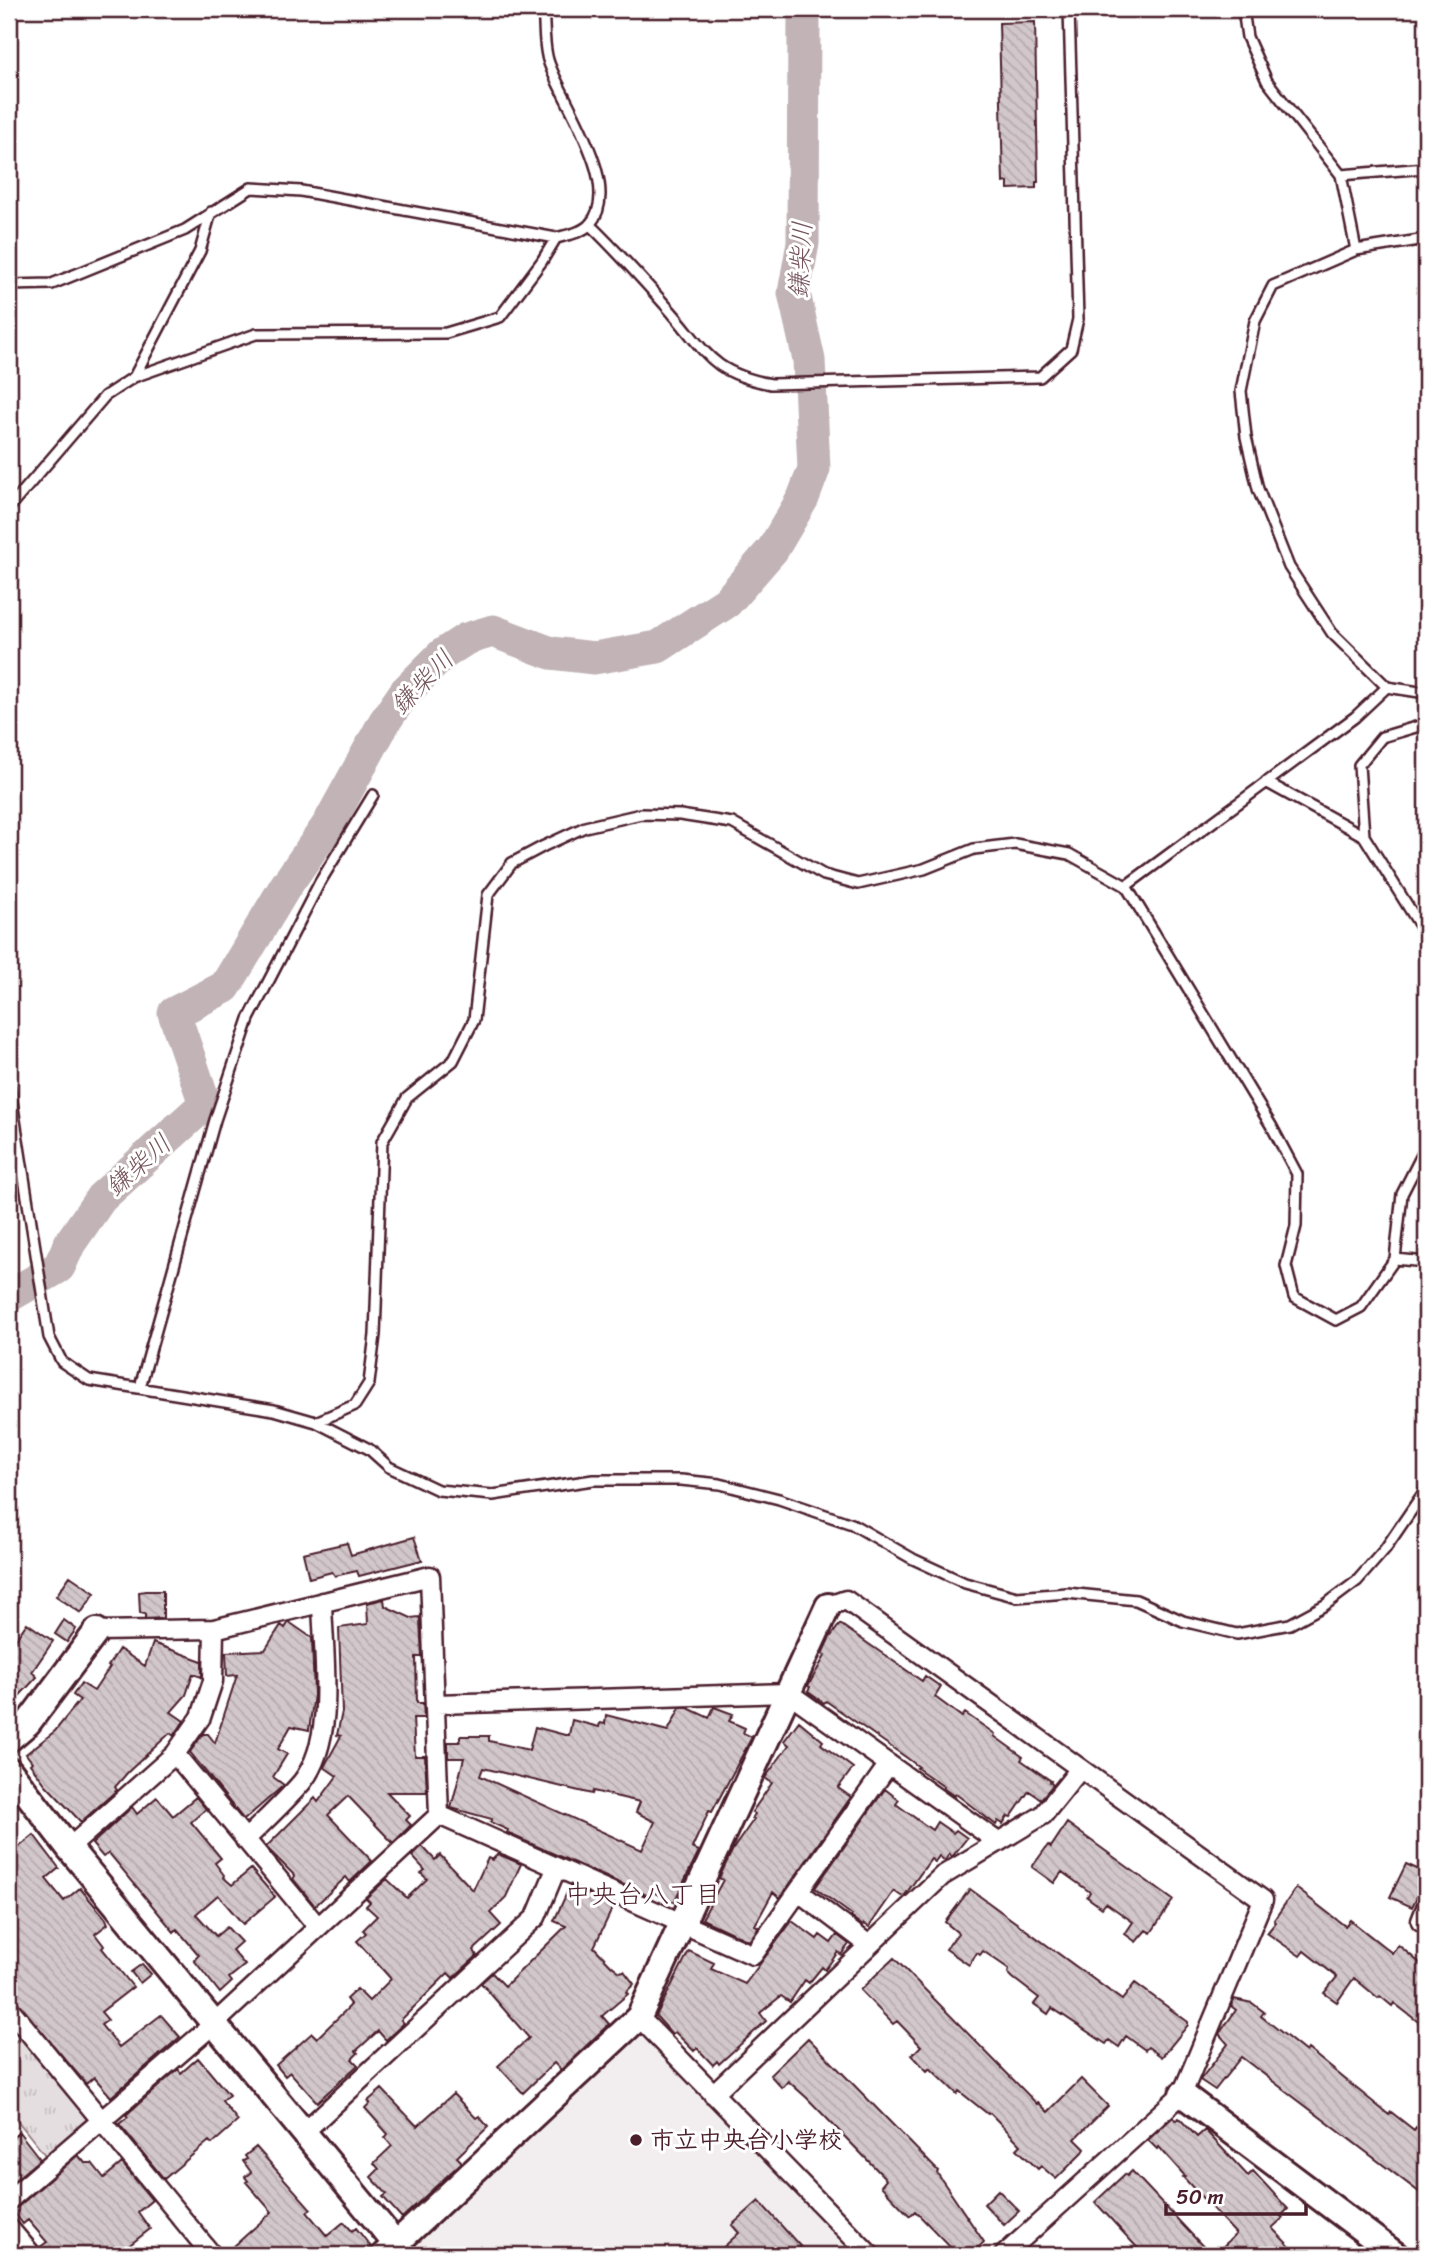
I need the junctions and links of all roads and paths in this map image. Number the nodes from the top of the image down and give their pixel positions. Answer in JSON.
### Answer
{"nodes":[{"id":1,"x":543,"y":9,"type":"edge"},
{"id":2,"x":1069,"y":9,"type":"edge"},
{"id":3,"x":1243,"y":9,"type":"edge"},
{"id":4,"x":1426,"y":168,"type":"edge"},
{"id":5,"x":1340,"y":175,"type":"junction"},
{"id":6,"x":211,"y":212,"type":"junction"},
{"id":7,"x":590,"y":225,"type":"junction"},
{"id":8,"x":556,"y":238,"type":"junction"},
{"id":9,"x":1426,"y":239,"type":"edge"},
{"id":10,"x":1356,"y":250,"type":"junction"},
{"id":11,"x":9,"y":285,"type":"edge"},
{"id":12,"x":134,"y":377,"type":"junction"},
{"id":13,"x":9,"y":508,"type":"edge"},
{"id":14,"x":1387,"y":687,"type":"junction"},
{"id":15,"x":1426,"y":694,"type":"edge"},
{"id":16,"x":1426,"y":724,"type":"edge"},
{"id":17,"x":1266,"y":782,"type":"junction"},
{"id":18,"x":373,"y":795,"type":"dead end"},
{"id":19,"x":1364,"y":836,"type":"junction"},
{"id":20,"x":1126,"y":886,"type":"junction"},
{"id":21,"x":1426,"y":940,"type":"edge"},
{"id":22,"x":9,"y":1082,"type":"edge"},
{"id":23,"x":1426,"y":1147,"type":"edge"},
{"id":24,"x":1395,"y":1259,"type":"junction"},
{"id":25,"x":1426,"y":1262,"type":"edge"},
{"id":26,"x":140,"y":1387,"type":"junction"},
{"id":27,"x":316,"y":1422,"type":"junction"},
{"id":28,"x":1426,"y":1489,"type":"edge"},
{"id":29,"x":322,"y":1602,"type":"junction"},
{"id":30,"x":828,"y":1606,"type":"joint"},
{"id":31,"x":214,"y":1629,"type":"junction"},
{"id":32,"x":97,"y":1631,"type":"joint"},
{"id":33,"x":789,"y":1693,"type":"junction"},
{"id":34,"x":436,"y":1704,"type":"junction"},
{"id":35,"x":9,"y":1739,"type":"edge"},
{"id":36,"x":175,"y":1754,"type":"junction"},
{"id":37,"x":889,"y":1765,"type":"junction"},
{"id":38,"x":1080,"y":1769,"type":"junction"},
{"id":39,"x":9,"y":1770,"type":"edge"},
{"id":40,"x":439,"y":1815,"type":"junction"},
{"id":41,"x":245,"y":1840,"type":"junction"},
{"id":42,"x":998,"y":1842,"type":"junction"},
{"id":43,"x":69,"y":1848,"type":"junction"},
{"id":44,"x":556,"y":1869,"type":"junction"},
{"id":45,"x":799,"y":1892,"type":"junction"},
{"id":46,"x":1426,"y":1908,"type":"edge"},
{"id":47,"x":1426,"y":1924,"type":"edge"},
{"id":48,"x":682,"y":1925,"type":"junction"},
{"id":49,"x":318,"y":1927,"type":"junction"},
{"id":50,"x":869,"y":1945,"type":"junction"},
{"id":51,"x":9,"y":2008,"type":"edge"},
{"id":52,"x":639,"y":2017,"type":"junction"},
{"id":53,"x":215,"y":2024,"type":"junction"},
{"id":54,"x":713,"y":2094,"type":"junction"},
{"id":55,"x":1182,"y":2094,"type":"junction"},
{"id":56,"x":102,"y":2120,"type":"junction"},
{"id":57,"x":304,"y":2132,"type":"junction"},
{"id":58,"x":9,"y":2200,"type":"edge"},
{"id":59,"x":9,"y":2228,"type":"edge"},
{"id":60,"x":395,"y":2252,"type":"edge"},
{"id":61,"x":32,"y":2255,"type":"edge"},
{"id":62,"x":212,"y":2255,"type":"edge"},
{"id":63,"x":870,"y":2255,"type":"edge"},
{"id":64,"x":1004,"y":2255,"type":"edge"},
{"id":65,"x":1396,"y":2255,"type":"edge"}],
"edges":[{"from":1,"to":7,"type":"lane"},
{"from":2,"to":7,"type":"lane"},
{"from":3,"to":5,"type":"lane"},
{"from":4,"to":5,"type":"lane"},
{"from":5,"to":10,"type":"lane"},
{"from":6,"to":8,"type":"lane"},
{"from":6,"to":11,"type":"lane"},
{"from":6,"to":12,"type":"lane"},
{"from":7,"to":8,"type":"lane"},
{"from":8,"to":12,"type":"lane"},
{"from":9,"to":10,"type":"lane"},
{"from":10,"to":14,"type":"lane"},
{"from":12,"to":13,"type":"lane"},
{"from":14,"to":15,"type":"lane"},
{"from":14,"to":17,"type":"lane"},
{"from":16,"to":19,"type":"lane"},
{"from":17,"to":19,"type":"lane"},
{"from":17,"to":20,"type":"lane"},
{"from":18,"to":26,"type":"lane"},
{"from":19,"to":21,"type":"lane"},
{"from":20,"to":24,"type":"lane"},
{"from":20,"to":27,"type":"lane"},
{"from":22,"to":26,"type":"lane"},
{"from":23,"to":24,"type":"lane"},
{"from":24,"to":25,"type":"lane"},
{"from":26,"to":27,"type":"lane"},
{"from":27,"to":28,"type":"lane"},
{"from":29,"to":31,"type":"street"},
{"from":29,"to":34,"type":"street"},
{"from":29,"to":41,"type":"street"},
{"from":30,"to":33,"type":"street"},
{"from":30,"to":38,"type":"street"},
{"from":31,"to":32,"type":"street"},
{"from":31,"to":36,"type":"street"},
{"from":32,"to":35,"type":"street"},
{"from":33,"to":34,"type":"street"},
{"from":33,"to":37,"type":"street"},
{"from":33,"to":48,"type":"street"},
{"from":34,"to":40,"type":"street"},
{"from":36,"to":41,"type":"street"},
{"from":36,"to":43,"type":"street"},
{"from":37,"to":42,"type":"street"},
{"from":37,"to":45,"type":"street"},
{"from":38,"to":42,"type":"street"},
{"from":38,"to":55,"type":"street"},
{"from":39,"to":43,"type":"street"},
{"from":40,"to":44,"type":"street"},
{"from":40,"to":49,"type":"street"},
{"from":41,"to":49,"type":"street"},
{"from":42,"to":50,"type":"street"},
{"from":43,"to":53,"type":"street"},
{"from":44,"to":48,"type":"street"},
{"from":44,"to":57,"type":"street"},
{"from":45,"to":48,"type":"street"},
{"from":45,"to":50,"type":"street"},
{"from":46,"to":47,"type":"street"},
{"from":48,"to":52,"type":"street"},
{"from":49,"to":53,"type":"street"},
{"from":50,"to":54,"type":"street"},
{"from":51,"to":56,"type":"street"},
{"from":52,"to":54,"type":"street"},
{"from":52,"to":60,"type":"street"},
{"from":53,"to":56,"type":"street"},
{"from":53,"to":57,"type":"street"},
{"from":54,"to":63,"type":"street"},
{"from":55,"to":64,"type":"street"},
{"from":55,"to":65,"type":"street"},
{"from":56,"to":58,"type":"street"},
{"from":56,"to":62,"type":"street"},
{"from":57,"to":60,"type":"street"},
{"from":59,"to":61,"type":"street"}]}
